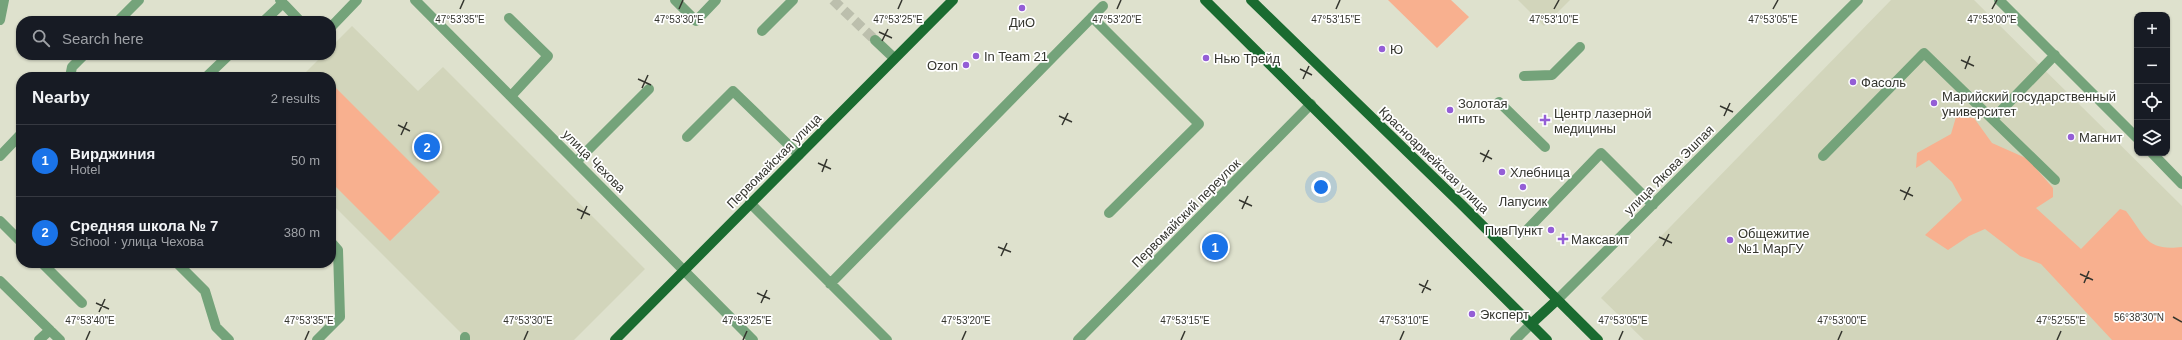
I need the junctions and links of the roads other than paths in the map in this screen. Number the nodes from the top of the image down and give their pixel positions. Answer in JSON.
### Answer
{"nodes":[{"id":1,"x":4,"y":0,"type":"edge"},
{"id":2,"x":139,"y":0,"type":"edge"},
{"id":3,"x":357,"y":0,"type":"edge"},
{"id":4,"x":415,"y":0,"type":"edge"},
{"id":5,"x":675,"y":0,"type":"edge"},
{"id":6,"x":716,"y":0,"type":"edge"},
{"id":7,"x":793,"y":0,"type":"edge"},
{"id":8,"x":953,"y":0,"type":"edge"},
{"id":9,"x":1205,"y":0,"type":"edge"},
{"id":10,"x":1251,"y":0,"type":"edge"},
{"id":11,"x":1858,"y":0,"type":"edge"},
{"id":12,"x":2000,"y":0,"type":"edge"},
{"id":13,"x":281,"y":2,"type":"edge"},
{"id":14,"x":1103,"y":6,"type":"dead end"},
{"id":15,"x":123,"y":16,"type":"edge"},
{"id":16,"x":268,"y":16,"type":"edge"},
{"id":17,"x":295,"y":16,"type":"edge"},
{"id":18,"x":1092,"y":17,"type":"junction"},
{"id":19,"x":509,"y":18,"type":"dead end"},
{"id":20,"x":0,"y":20,"type":"edge"},
{"id":21,"x":336,"y":21,"type":"edge"},
{"id":22,"x":762,"y":31,"type":"dead end"},
{"id":23,"x":875,"y":40,"type":"tunnel mouth"},
{"id":24,"x":1580,"y":47,"type":"dead end"},
{"id":25,"x":2055,"y":55,"type":"junction"},
{"id":26,"x":894,"y":58,"type":"junction"},
{"id":27,"x":79,"y":60,"type":"edge"},
{"id":28,"x":224,"y":60,"type":"edge"},
{"id":29,"x":71,"y":72,"type":"edge"},
{"id":30,"x":211,"y":72,"type":"edge"},
{"id":31,"x":1524,"y":76,"type":"dead end"},
{"id":32,"x":649,"y":89,"type":"dead end"},
{"id":33,"x":511,"y":96,"type":"junction"},
{"id":34,"x":1499,"y":102,"type":"dead end"},
{"id":35,"x":1311,"y":104,"type":"junction"},
{"id":36,"x":1993,"y":119,"type":"junction"},
{"id":37,"x":2134,"y":135,"type":"edge"},
{"id":38,"x":687,"y":137,"type":"dead end"},
{"id":39,"x":16,"y":139,"type":"edge"},
{"id":40,"x":1545,"y":147,"type":"dead end"},
{"id":41,"x":799,"y":155,"type":"junction"},
{"id":42,"x":0,"y":156,"type":"edge"},
{"id":43,"x":1823,"y":156,"type":"dead end"},
{"id":44,"x":2155,"y":156,"type":"edge"},
{"id":45,"x":576,"y":162,"type":"junction"},
{"id":46,"x":2055,"y":180,"type":"dead end"},
{"id":47,"x":2182,"y":184,"type":"edge"},
{"id":48,"x":750,"y":203,"type":"junction"},
{"id":49,"x":1653,"y":204,"type":"junction"},
{"id":50,"x":1109,"y":213,"type":"dead end"},
{"id":51,"x":0,"y":221,"type":"edge"},
{"id":52,"x":1525,"y":232,"type":"dead end"},
{"id":53,"x":16,"y":237,"type":"edge"},
{"id":54,"x":336,"y":248,"type":"edge"},
{"id":55,"x":47,"y":268,"type":"edge"},
{"id":56,"x":182,"y":268,"type":"edge"},
{"id":57,"x":684,"y":270,"type":"junction"},
{"id":58,"x":0,"y":281,"type":"edge"},
{"id":59,"x":830,"y":284,"type":"junction"},
{"id":60,"x":1557,"y":300,"type":"junction"},
{"id":61,"x":82,"y":303,"type":"dead end"},
{"id":62,"x":1531,"y":324,"type":"junction"},
{"id":63,"x":50,"y":330,"type":"junction"},
{"id":64,"x":39,"y":340,"type":"edge"},
{"id":65,"x":60,"y":340,"type":"edge"},
{"id":66,"x":229,"y":340,"type":"edge"},
{"id":67,"x":317,"y":340,"type":"edge"},
{"id":68,"x":615,"y":340,"type":"edge"},
{"id":69,"x":754,"y":340,"type":"edge"},
{"id":70,"x":887,"y":340,"type":"edge"},
{"id":71,"x":1078,"y":340,"type":"edge"},
{"id":72,"x":1515,"y":340,"type":"edge"},
{"id":73,"x":1547,"y":340,"type":"edge"},
{"id":74,"x":1598,"y":340,"type":"edge"}],
"edges":[{"from":1,"to":20,"type":"street"},
{"from":2,"to":15,"type":"street"},
{"from":3,"to":21,"type":"street"},
{"from":4,"to":33,"type":"street","name":"улица Чехова"},
{"from":5,"to":6,"type":"street"},
{"from":7,"to":22,"type":"street"},
{"from":8,"to":26,"type":"main road","name":"Первомайская улица"},
{"from":9,"to":35,"type":"main road"},
{"from":10,"to":60,"type":"main road","name":"Красноармейская улица"},
{"from":11,"to":49,"type":"street","name":"улица Якова Эшпая"},
{"from":12,"to":25,"type":"street"},
{"from":13,"to":16,"type":"street"},
{"from":13,"to":17,"type":"street"},
{"from":14,"to":18,"type":"street"},
{"from":18,"to":50,"type":"street"},
{"from":18,"to":59,"type":"street"},
{"from":19,"to":33,"type":"street"},
{"from":23,"to":26,"type":"street"},
{"from":24,"to":31,"type":"street"},
{"from":25,"to":36,"type":"street"},
{"from":25,"to":37,"type":"street"},
{"from":26,"to":41,"type":"main road","name":"Первомайская улица"},
{"from":27,"to":29,"type":"street"},
{"from":28,"to":30,"type":"street"},
{"from":32,"to":45,"type":"street"},
{"from":33,"to":45,"type":"street","name":"улица Чехова"},
{"from":34,"to":40,"type":"street"},
{"from":35,"to":62,"type":"main road"},
{"from":35,"to":71,"type":"street","name":"Первомайский переулок"},
{"from":36,"to":43,"type":"street"},
{"from":36,"to":46,"type":"street"},
{"from":38,"to":41,"type":"street"},
{"from":39,"to":42,"type":"street"},
{"from":41,"to":48,"type":"main road","name":"Первомайская улица"},
{"from":44,"to":47,"type":"street"},
{"from":45,"to":57,"type":"street","name":"улица Чехова"},
{"from":48,"to":57,"type":"main road","name":"Первомайская улица"},
{"from":48,"to":59,"type":"street"},
{"from":49,"to":52,"type":"street"},
{"from":49,"to":60,"type":"street","name":"улица Якова Эшпая"},
{"from":51,"to":53,"type":"street"},
{"from":54,"to":67,"type":"street"},
{"from":55,"to":61,"type":"street"},
{"from":56,"to":66,"type":"street"},
{"from":57,"to":68,"type":"main road","name":"Первомайская улица"},
{"from":57,"to":69,"type":"street","name":"улица Чехова"},
{"from":58,"to":63,"type":"street"},
{"from":59,"to":70,"type":"street"},
{"from":60,"to":62,"type":"main road","name":"улица Якова Эшпая"},
{"from":60,"to":74,"type":"main road","name":"Красноармейская улица"},
{"from":62,"to":72,"type":"street","name":"улица Якова Эшпая"},
{"from":62,"to":73,"type":"main road"},
{"from":63,"to":64,"type":"street"},
{"from":63,"to":65,"type":"street"}]}
